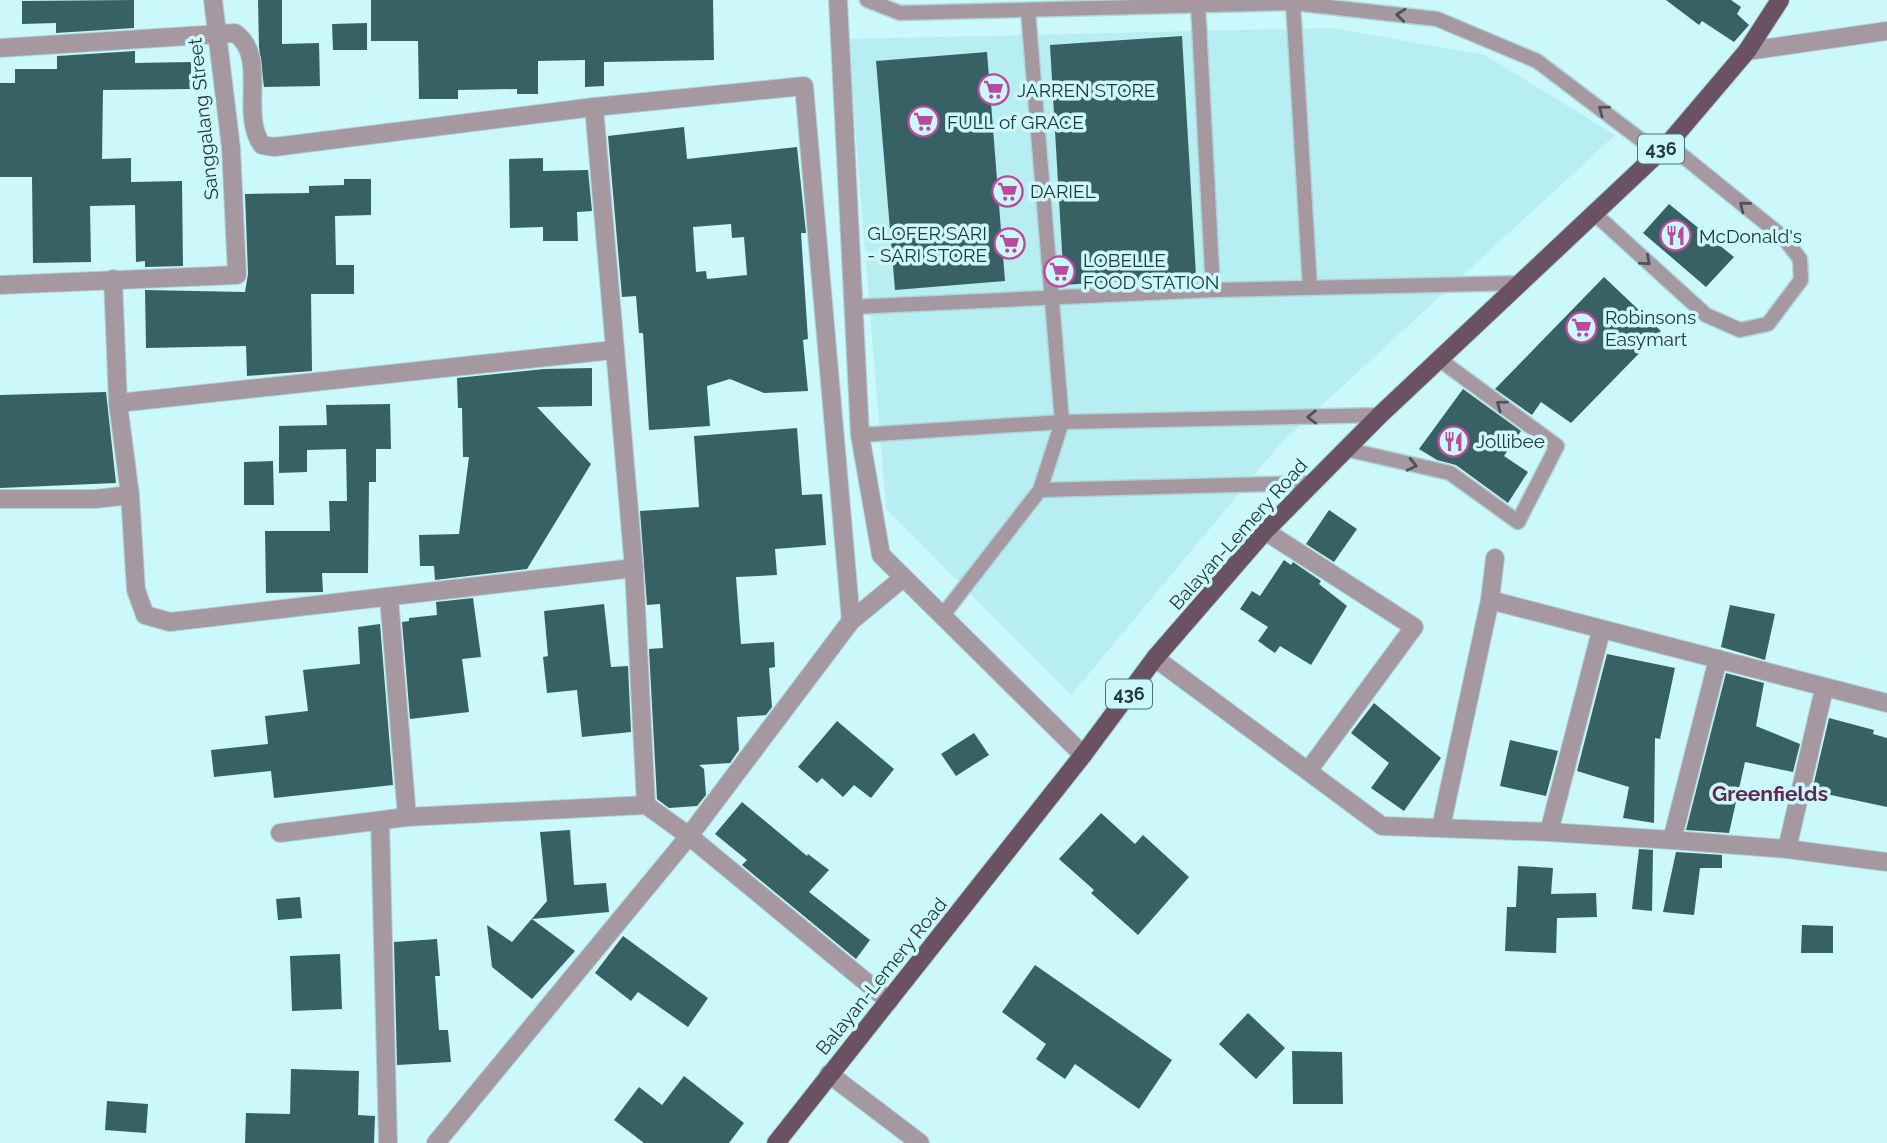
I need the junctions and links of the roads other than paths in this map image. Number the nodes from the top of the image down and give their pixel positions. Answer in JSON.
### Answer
{"nodes":[{"id":1,"x":213,"y":0,"type":"edge"},
{"id":2,"x":838,"y":0,"type":"edge"},
{"id":3,"x":867,"y":0,"type":"edge"},
{"id":4,"x":1780,"y":0,"type":"edge"},
{"id":5,"x":1293,"y":3,"type":"junction"},
{"id":6,"x":1198,"y":4,"type":"junction"},
{"id":7,"x":1028,"y":11,"type":"junction"},
{"id":8,"x":1887,"y":31,"type":"edge"},
{"id":9,"x":215,"y":34,"type":"junction"},
{"id":10,"x":0,"y":48,"type":"edge"},
{"id":11,"x":1747,"y":51,"type":"junction"},
{"id":12,"x":594,"y":107,"type":"junction"},
{"id":13,"x":1663,"y":148,"type":"junction"},
{"id":14,"x":1596,"y":215,"type":"junction"},
{"id":15,"x":113,"y":279,"type":"junction"},
{"id":16,"x":1523,"y":283,"type":"junction"},
{"id":17,"x":0,"y":285,"type":"edge"},
{"id":18,"x":1310,"y":288,"type":"junction"},
{"id":19,"x":1213,"y":290,"type":"junction"},
{"id":20,"x":1051,"y":299,"type":"junction"},
{"id":21,"x":852,"y":307,"type":"junction"},
{"id":22,"x":614,"y":350,"type":"junction"},
{"id":23,"x":1440,"y":360,"type":"junction"},
{"id":24,"x":118,"y":403,"type":"junction"},
{"id":25,"x":1380,"y":415,"type":"junction"},
{"id":26,"x":1062,"y":422,"type":"junction"},
{"id":27,"x":860,"y":435,"type":"junction"},
{"id":28,"x":1345,"y":449,"type":"junction"},
{"id":29,"x":1311,"y":483,"type":"junction"},
{"id":30,"x":1040,"y":490,"type":"junction"},
{"id":31,"x":130,"y":495,"type":"junction"},
{"id":32,"x":0,"y":499,"type":"edge"},
{"id":33,"x":1265,"y":531,"type":"junction"},
{"id":34,"x":1495,"y":558,"type":"dead end"},
{"id":35,"x":634,"y":568,"type":"junction"},
{"id":36,"x":904,"y":578,"type":"junction"},
{"id":37,"x":389,"y":598,"type":"junction"},
{"id":38,"x":1490,"y":600,"type":"junction"},
{"id":39,"x":943,"y":615,"type":"junction"},
{"id":40,"x":851,"y":621,"type":"junction"},
{"id":41,"x":1601,"y":631,"type":"junction"},
{"id":42,"x":1155,"y":658,"type":"junction"},
{"id":43,"x":1718,"y":659,"type":"junction"},
{"id":44,"x":1825,"y":689,"type":"junction"},
{"id":45,"x":1887,"y":703,"type":"edge"},
{"id":46,"x":1083,"y":755,"type":"junction"},
{"id":47,"x":1308,"y":771,"type":"junction"},
{"id":48,"x":646,"y":805,"type":"junction"},
{"id":49,"x":407,"y":817,"type":"junction"},
{"id":50,"x":380,"y":821,"type":"junction"},
{"id":51,"x":1441,"y":827,"type":"junction"},
{"id":52,"x":1549,"y":832,"type":"junction"},
{"id":53,"x":281,"y":833,"type":"dead end"},
{"id":54,"x":689,"y":836,"type":"junction"},
{"id":55,"x":1672,"y":840,"type":"junction"},
{"id":56,"x":1787,"y":849,"type":"junction"},
{"id":57,"x":1887,"y":862,"type":"edge"},
{"id":58,"x":889,"y":1001,"type":"junction"},
{"id":59,"x":830,"y":1074,"type":"junction"},
{"id":60,"x":388,"y":1143,"type":"edge"},
{"id":61,"x":436,"y":1143,"type":"edge"},
{"id":62,"x":776,"y":1143,"type":"edge"},
{"id":63,"x":920,"y":1143,"type":"edge"}],
"edges":[{"from":1,"to":9,"type":"street","name":"Sanggalang Street"},
{"from":2,"to":21,"type":"street"},
{"from":3,"to":7,"type":"lane"},
{"from":4,"to":11,"type":"main road","name":"Balayan-Lemery Road","number":"436"},
{"from":5,"to":6,"type":"lane"},
{"from":13,"to":5,"type":"lane","one_way":true},
{"from":5,"to":18,"type":"lane"},
{"from":6,"to":7,"type":"lane"},
{"from":6,"to":19,"type":"lane"},
{"from":7,"to":20,"type":"lane"},
{"from":8,"to":11,"type":"street"},
{"from":9,"to":10,"type":"street"},
{"from":9,"to":12,"type":"street"},
{"from":9,"to":15,"type":"street","name":"Sanggalang Street"},
{"from":11,"to":13,"type":"main road","name":"Balayan-Lemery Road","number":"436"},
{"from":12,"to":22,"type":"street"},
{"from":12,"to":40,"type":"street"},
{"from":13,"to":14,"type":"main road","name":"Balayan-Lemery Road","number":"436"},
{"from":14,"to":13,"type":"lane","one_way":true},
{"from":14,"to":16,"type":"main road","name":"Balayan-Lemery Road","number":"436"},
{"from":15,"to":17,"type":"street"},
{"from":15,"to":24,"type":"street"},
{"from":16,"to":18,"type":"lane"},
{"from":16,"to":23,"type":"main road","name":"Balayan-Lemery Road","number":"436"},
{"from":18,"to":19,"type":"lane"},
{"from":19,"to":20,"type":"lane"},
{"from":20,"to":21,"type":"lane"},
{"from":20,"to":26,"type":"lane"},
{"from":21,"to":27,"type":"street"},
{"from":22,"to":24,"type":"street"},
{"from":22,"to":35,"type":"street"},
{"from":23,"to":25,"type":"main road","name":"Balayan-Lemery Road","number":"436"},
{"from":28,"to":23,"type":"lane","one_way":true},
{"from":24,"to":31,"type":"street"},
{"from":25,"to":26,"type":"lane","one_way":true},
{"from":25,"to":28,"type":"main road","name":"Balayan-Lemery Road","number":"436"},
{"from":26,"to":27,"type":"lane"},
{"from":26,"to":30,"type":"lane"},
{"from":27,"to":36,"type":"street"},
{"from":28,"to":29,"type":"main road","name":"Balayan-Lemery Road","number":"436"},
{"from":29,"to":30,"type":"lane"},
{"from":29,"to":33,"type":"main road","name":"Balayan-Lemery Road","number":"436"},
{"from":30,"to":39,"type":"lane"},
{"from":31,"to":32,"type":"street"},
{"from":31,"to":37,"type":"street"},
{"from":33,"to":42,"type":"main road","name":"Balayan-Lemery Road","number":"436"},
{"from":33,"to":47,"type":"street"},
{"from":34,"to":38,"type":"street"},
{"from":35,"to":37,"type":"street"},
{"from":35,"to":48,"type":"street"},
{"from":36,"to":39,"type":"street"},
{"from":36,"to":40,"type":"street"},
{"from":37,"to":49,"type":"street"},
{"from":38,"to":41,"type":"street"},
{"from":38,"to":51,"type":"street"},
{"from":39,"to":46,"type":"street"},
{"from":40,"to":54,"type":"street"},
{"from":41,"to":43,"type":"street"},
{"from":41,"to":52,"type":"street"},
{"from":42,"to":46,"type":"main road","name":"Balayan-Lemery Road","number":"436"},
{"from":42,"to":47,"type":"street"},
{"from":43,"to":44,"type":"street"},
{"from":43,"to":55,"type":"street"},
{"from":44,"to":45,"type":"street"},
{"from":44,"to":56,"type":"street"},
{"from":46,"to":58,"type":"main road","name":"Balayan-Lemery Road","number":"436"},
{"from":47,"to":51,"type":"street"},
{"from":48,"to":49,"type":"street"},
{"from":48,"to":54,"type":"street"},
{"from":49,"to":50,"type":"street"},
{"from":50,"to":53,"type":"street"},
{"from":50,"to":60,"type":"street"},
{"from":51,"to":52,"type":"street"},
{"from":52,"to":55,"type":"street"},
{"from":54,"to":58,"type":"street"},
{"from":54,"to":61,"type":"street"},
{"from":55,"to":56,"type":"street"},
{"from":56,"to":57,"type":"street"},
{"from":58,"to":59,"type":"main road","name":"Balayan-Lemery Road","number":"436"},
{"from":59,"to":62,"type":"main road","name":"Balayan-Lemery Road","number":"436"},
{"from":59,"to":63,"type":"street"}]}
